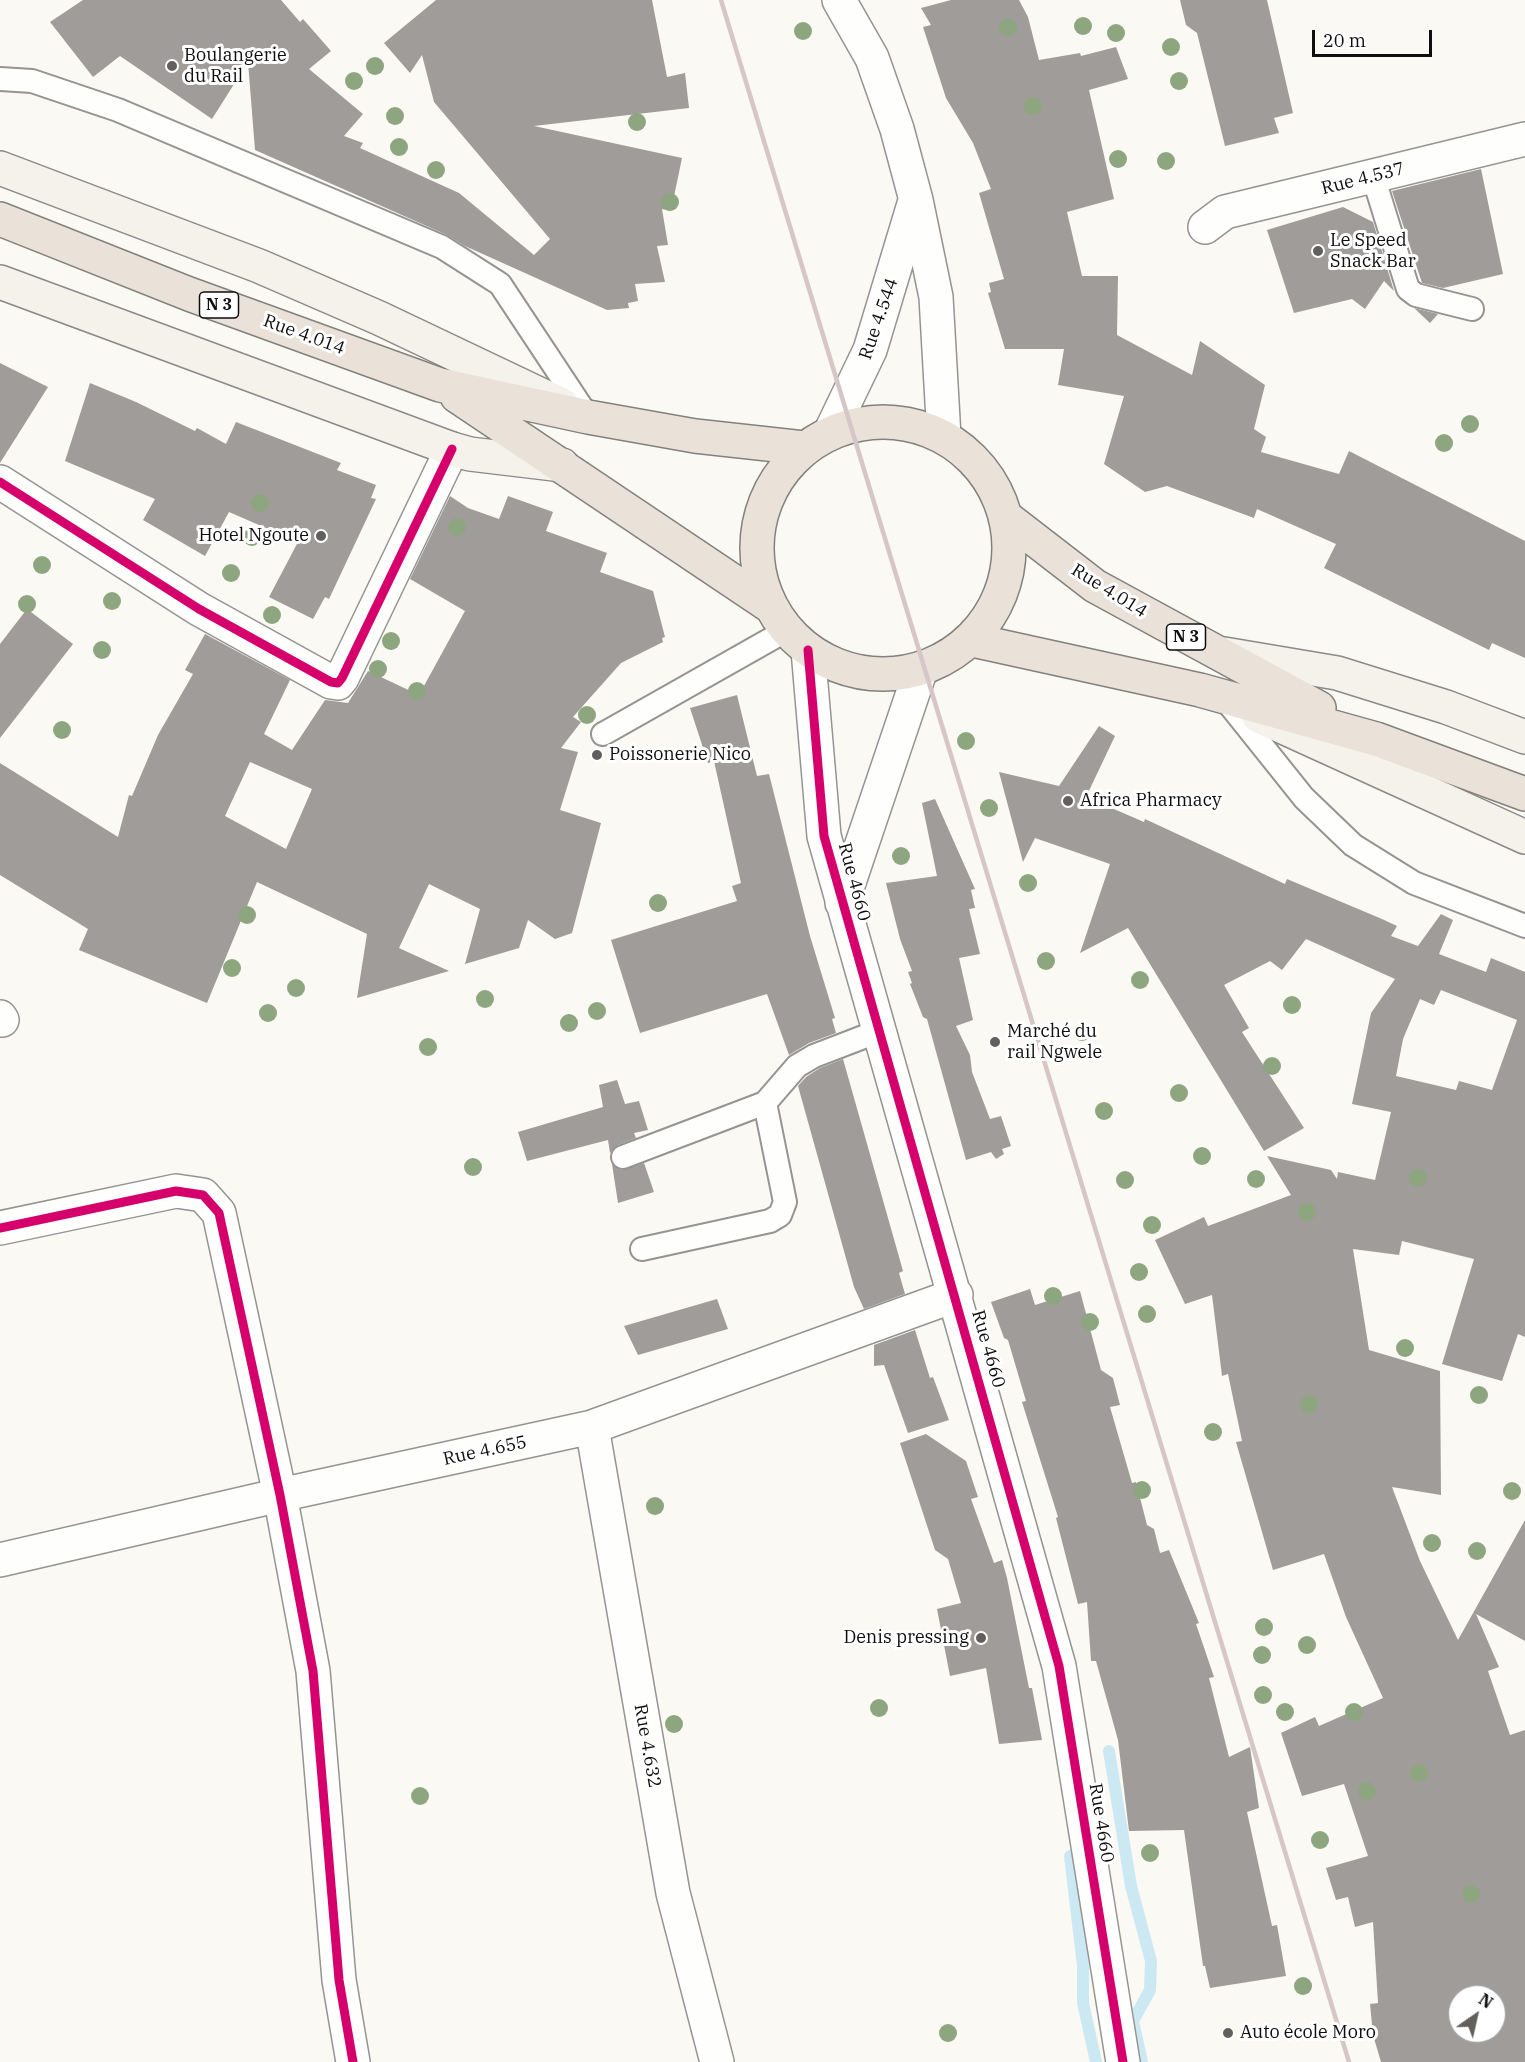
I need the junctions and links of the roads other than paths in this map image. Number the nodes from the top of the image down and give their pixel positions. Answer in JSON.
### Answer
{"nodes":[{"id":1,"x":839,"y":0,"type":"edge"},
{"id":2,"x":0,"y":79,"type":"edge"},
{"id":3,"x":1525,"y":139,"type":"edge"},
{"id":4,"x":0,"y":168,"type":"edge"},
{"id":5,"x":1374,"y":176,"type":"junction"},
{"id":6,"x":916,"y":200,"type":"junction"},
{"id":7,"x":0,"y":219,"type":"edge"},
{"id":8,"x":1204,"y":227,"type":"dead end"},
{"id":9,"x":0,"y":282,"type":"edge"},
{"id":10,"x":1472,"y":309,"type":"dead end"},
{"id":11,"x":440,"y":385,"type":"junction"},
{"id":12,"x":588,"y":417,"type":"junction"},
{"id":13,"x":944,"y":436,"type":"junction"},
{"id":14,"x":817,"y":440,"type":"junction"},
{"id":15,"x":452,"y":449,"type":"junction"},
{"id":16,"x":562,"y":465,"type":"junction"},
{"id":17,"x":0,"y":482,"type":"edge"},
{"id":18,"x":1007,"y":518,"type":"junction"},
{"id":19,"x":789,"y":629,"type":"junction"},
{"id":20,"x":972,"y":640,"type":"junction"},
{"id":21,"x":1212,"y":652,"type":"junction"},
{"id":22,"x":921,"y":669,"type":"junction"},
{"id":23,"x":1214,"y":696,"type":"junction"},
{"id":24,"x":603,"y":734,"type":"dead end"},
{"id":25,"x":1525,"y":737,"type":"edge"},
{"id":26,"x":1376,"y":739,"type":"junction"},
{"id":27,"x":1525,"y":794,"type":"edge"},
{"id":28,"x":1525,"y":837,"type":"edge"},
{"id":29,"x":842,"y":903,"type":"junction"},
{"id":30,"x":1525,"y":926,"type":"edge"},
{"id":31,"x":879,"y":1031,"type":"junction"},
{"id":32,"x":765,"y":1103,"type":"junction"},
{"id":33,"x":623,"y":1157,"type":"dead end"},
{"id":34,"x":0,"y":1228,"type":"edge"},
{"id":35,"x":642,"y":1249,"type":"dead end"},
{"id":36,"x":956,"y":1295,"type":"junction"},
{"id":37,"x":592,"y":1427,"type":"junction"},
{"id":38,"x":280,"y":1495,"type":"junction"},
{"id":39,"x":0,"y":1560,"type":"edge"},
{"id":40,"x":353,"y":2062,"type":"edge"},
{"id":41,"x":717,"y":2062,"type":"edge"},
{"id":42,"x":1123,"y":2062,"type":"edge"}],
"edges":[{"from":1,"to":6,"type":"street"},
{"from":2,"to":12,"type":"lane"},
{"from":3,"to":5,"type":"street","name":"Rue 4.537"},
{"from":4,"to":12,"type":"main road"},
{"from":5,"to":8,"type":"street","name":"Rue 4.537"},
{"from":5,"to":10,"type":"lane"},
{"from":6,"to":13,"type":"street"},
{"from":6,"to":14,"type":"street","name":"Rue 4.544"},
{"from":7,"to":11,"type":"highway","name":"Rue 4.014","number":"N 3"},
{"from":9,"to":15,"type":"main road"},
{"from":11,"to":12,"type":"highway","name":"Rue 4.014","number":"N 3"},
{"from":11,"to":16,"type":"highway","name":"Rue 4.014","number":"N 3"},
{"from":12,"to":14,"type":"highway","name":"Rue 4.014","number":"N 3"},
{"from":13,"to":14,"type":"highway"},
{"from":13,"to":18,"type":"highway"},
{"from":14,"to":19,"type":"highway"},
{"from":15,"to":16,"type":"main road"},
{"from":15,"to":17,"type":"street"},
{"from":16,"to":19,"type":"highway","name":"Rue 4.014","number":"N 3"},
{"from":18,"to":20,"type":"highway"},
{"from":18,"to":21,"type":"highway","name":"Rue 4.014","number":"N 3"},
{"from":19,"to":22,"type":"highway","name":"Rue 4.014"},
{"from":19,"to":24,"type":"lane"},
{"from":19,"to":29,"type":"street","name":"Rue 4660"},
{"from":20,"to":22,"type":"highway"},
{"from":20,"to":23,"type":"highway","name":"Rue 4.014","number":"N 3"},
{"from":21,"to":25,"type":"main road"},
{"from":21,"to":26,"type":"highway","name":"Rue 4.014","number":"N 3"},
{"from":22,"to":29,"type":"street","name":"Rue 4660"},
{"from":23,"to":26,"type":"highway","name":"Rue 4.014","number":"N 3"},
{"from":23,"to":28,"type":"main road"},
{"from":23,"to":30,"type":"lane"},
{"from":26,"to":27,"type":"highway","name":"Rue 4.014","number":"N 3"},
{"from":29,"to":31,"type":"street","name":"Rue 4660"},
{"from":31,"to":32,"type":"lane"},
{"from":31,"to":36,"type":"street","name":"Rue 4660"},
{"from":32,"to":33,"type":"lane"},
{"from":32,"to":35,"type":"lane"},
{"from":34,"to":38,"type":"street"},
{"from":36,"to":37,"type":"street","name":"Rue 4.655"},
{"from":36,"to":42,"type":"street","name":"Rue 4660"},
{"from":37,"to":38,"type":"street","name":"Rue 4.655"},
{"from":37,"to":41,"type":"street","name":"Rue 4.632"},
{"from":38,"to":39,"type":"street","name":"Rue 4.655"},
{"from":38,"to":40,"type":"street"}]}
